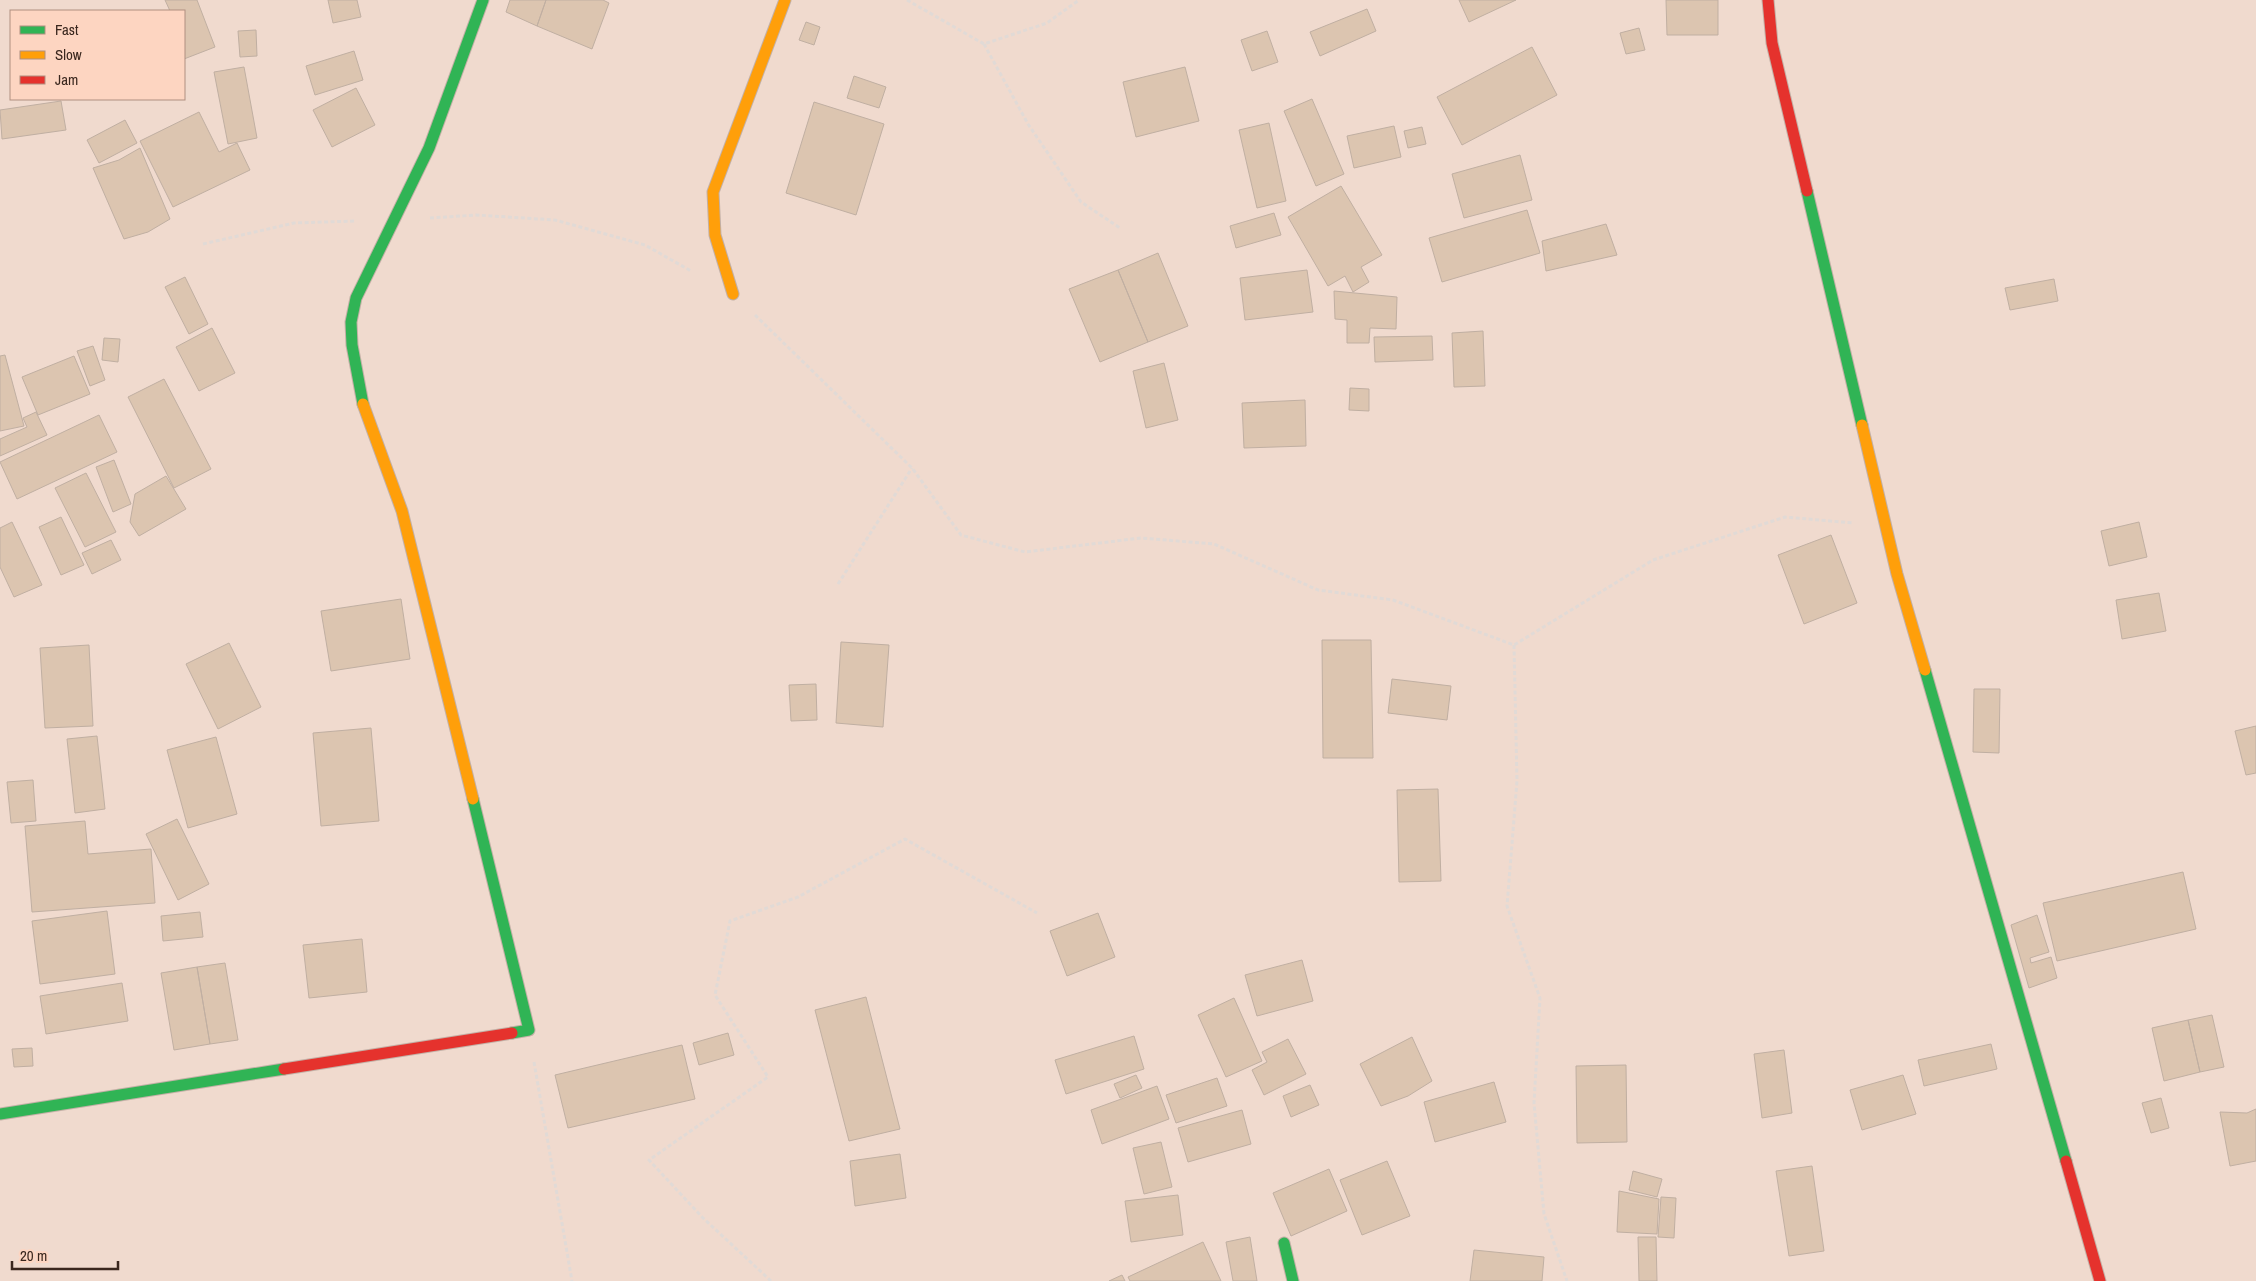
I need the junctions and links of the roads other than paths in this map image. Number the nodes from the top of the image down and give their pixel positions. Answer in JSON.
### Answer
{"nodes":[{"id":1,"x":483,"y":0,"type":"edge"},
{"id":2,"x":785,"y":0,"type":"edge"},
{"id":3,"x":1768,"y":0,"type":"edge"},
{"id":4,"x":733,"y":294,"type":"road end"},
{"id":5,"x":0,"y":1114,"type":"edge"},
{"id":6,"x":1284,"y":1243,"type":"dead end"},
{"id":7,"x":1293,"y":1281,"type":"edge"},
{"id":8,"x":2100,"y":1281,"type":"edge"}],
"edges":[{"from":1,"to":5,"type":"street"},
{"from":2,"to":4,"type":"street"},
{"from":3,"to":8,"type":"street"},
{"from":6,"to":7,"type":"street"}]}
